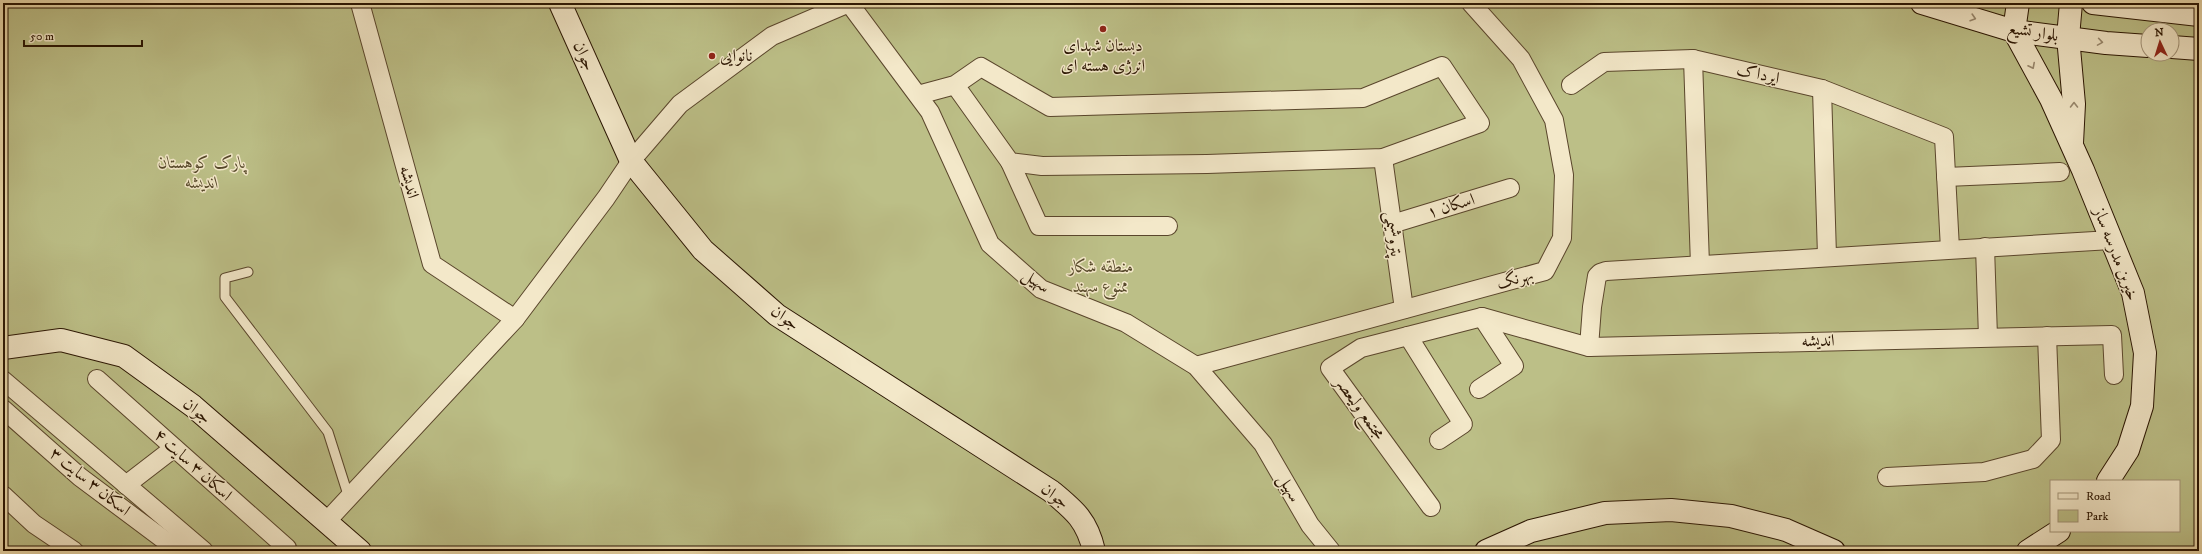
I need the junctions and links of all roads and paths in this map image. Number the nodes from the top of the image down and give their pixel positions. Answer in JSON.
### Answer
{"nodes":[{"id":1,"x":360,"y":3,"type":"edge"},
{"id":2,"x":560,"y":3,"type":"edge"},
{"id":3,"x":849,"y":3,"type":"edge"},
{"id":4,"x":1471,"y":3,"type":"edge"},
{"id":5,"x":1922,"y":3,"type":"edge"},
{"id":6,"x":2018,"y":3,"type":"edge"},
{"id":7,"x":2071,"y":3,"type":"edge"},
{"id":8,"x":2093,"y":3,"type":"edge"},
{"id":9,"x":2199,"y":15,"type":"edge"},
{"id":10,"x":2014,"y":31,"type":"junction"},
{"id":11,"x":2068,"y":37,"type":"junction"},
{"id":12,"x":2140,"y":45,"type":"edge"},
{"id":13,"x":2180,"y":48,"type":"edge"},
{"id":14,"x":2199,"y":49,"type":"edge"},
{"id":15,"x":1693,"y":59,"type":"junction"},
{"id":16,"x":955,"y":85,"type":"junction"},
{"id":17,"x":1571,"y":85,"type":"dead end"},
{"id":18,"x":1822,"y":89,"type":"junction"},
{"id":19,"x":918,"y":95,"type":"junction"},
{"id":20,"x":2072,"y":144,"type":"junction"},
{"id":21,"x":1382,"y":158,"type":"junction"},
{"id":22,"x":631,"y":160,"type":"junction"},
{"id":23,"x":1010,"y":162,"type":"junction"},
{"id":24,"x":2060,"y":172,"type":"dead end"},
{"id":25,"x":1946,"y":177,"type":"junction"},
{"id":26,"x":1510,"y":188,"type":"dead end"},
{"id":27,"x":1392,"y":224,"type":"junction"},
{"id":28,"x":1168,"y":226,"type":"dead end"},
{"id":29,"x":2111,"y":240,"type":"junction"},
{"id":30,"x":1985,"y":247,"type":"junction"},
{"id":31,"x":1950,"y":249,"type":"junction"},
{"id":32,"x":1827,"y":256,"type":"junction"},
{"id":33,"x":1700,"y":265,"type":"junction"},
{"id":34,"x":248,"y":272,"type":"dead end"},
{"id":35,"x":1404,"y":309,"type":"junction"},
{"id":36,"x":1485,"y":317,"type":"junction"},
{"id":37,"x":515,"y":319,"type":"junction"},
{"id":38,"x":1408,"y":336,"type":"junction"},
{"id":39,"x":2047,"y":336,"type":"junction"},
{"id":40,"x":1988,"y":337,"type":"junction"},
{"id":41,"x":1589,"y":347,"type":"junction"},
{"id":42,"x":3,"y":348,"type":"edge"},
{"id":43,"x":1196,"y":366,"type":"junction"},
{"id":44,"x":2114,"y":375,"type":"dead end"},
{"id":45,"x":3,"y":380,"type":"edge"},
{"id":46,"x":97,"y":380,"type":"dead end"},
{"id":47,"x":1479,"y":389,"type":"dead end"},
{"id":48,"x":3,"y":409,"type":"edge"},
{"id":49,"x":1439,"y":440,"type":"dead end"},
{"id":50,"x":174,"y":448,"type":"junction"},
{"id":51,"x":1887,"y":477,"type":"dead end"},
{"id":52,"x":2109,"y":480,"type":"edge"},
{"id":53,"x":126,"y":485,"type":"junction"},
{"id":54,"x":3,"y":495,"type":"edge"},
{"id":55,"x":348,"y":498,"type":"junction"},
{"id":56,"x":1432,"y":507,"type":"dead end"},
{"id":57,"x":326,"y":522,"type":"junction"},
{"id":58,"x":2057,"y":532,"type":"edge"},
{"id":59,"x":74,"y":551,"type":"edge"},
{"id":60,"x":179,"y":551,"type":"edge"},
{"id":61,"x":204,"y":551,"type":"edge"},
{"id":62,"x":287,"y":551,"type":"edge"},
{"id":63,"x":360,"y":551,"type":"edge"},
{"id":64,"x":1094,"y":551,"type":"edge"},
{"id":65,"x":1331,"y":551,"type":"edge"},
{"id":66,"x":1486,"y":551,"type":"edge"},
{"id":67,"x":1834,"y":551,"type":"edge"},
{"id":68,"x":2028,"y":551,"type":"edge"}],
"edges":[{"from":1,"to":37,"type":"street","name":"اندیشه"},
{"from":2,"to":22,"type":"street","name":"جوان"},
{"from":3,"to":19,"type":"street","name":"سهیل"},
{"from":3,"to":22,"type":"street"},
{"from":4,"to":35,"type":"street","name":"بهرنگ"},
{"from":5,"to":10,"type":"street","name":"بلوار تشیع","one_way":true},
{"from":6,"to":10,"type":"street"},
{"from":7,"to":11,"type":"street","name":"خیرین مدرسه ساز"},
{"from":8,"to":9,"type":"street"},
{"from":10,"to":11,"type":"street","name":"بلوار تشیع"},
{"from":10,"to":20,"type":"street","name":"خیرین مدرسه ساز","one_way":true},
{"from":11,"to":12,"type":"street","name":"بلوار تشیع","one_way":true},
{"from":20,"to":11,"type":"street","name":"خیرین مدرسه ساز","one_way":true},
{"from":13,"to":14,"type":"street"},
{"from":15,"to":17,"type":"street","name":"ایرداک"},
{"from":15,"to":18,"type":"street","name":"ایرداک"},
{"from":15,"to":33,"type":"street"},
{"from":16,"to":19,"type":"street"},
{"from":16,"to":21,"type":"street"},
{"from":16,"to":23,"type":"street"},
{"from":18,"to":25,"type":"street","name":"ایرداک"},
{"from":18,"to":32,"type":"street"},
{"from":19,"to":43,"type":"street","name":"سهیل"},
{"from":20,"to":29,"type":"street","name":"خیرین مدرسه ساز"},
{"from":21,"to":23,"type":"street"},
{"from":21,"to":27,"type":"street","name":"پتروشیمی"},
{"from":22,"to":37,"type":"street"},
{"from":22,"to":64,"type":"street","name":"جوان"},
{"from":23,"to":28,"type":"street"},
{"from":24,"to":25,"type":"street"},
{"from":25,"to":31,"type":"street"},
{"from":26,"to":27,"type":"street","name":"اسکان ۱"},
{"from":27,"to":35,"type":"street","name":"پتروشیمی"},
{"from":29,"to":30,"type":"street"},
{"from":29,"to":52,"type":"street","name":"خیرین مدرسه ساز"},
{"from":30,"to":31,"type":"street"},
{"from":30,"to":40,"type":"street"},
{"from":31,"to":32,"type":"street"},
{"from":32,"to":33,"type":"street"},
{"from":33,"to":41,"type":"street"},
{"from":34,"to":55,"type":"lane"},
{"from":35,"to":43,"type":"street","name":"بهرنگ"},
{"from":36,"to":38,"type":"street","name":"مجتمع ولیعصر"},
{"from":36,"to":41,"type":"street","name":"اندیشه"},
{"from":36,"to":47,"type":"street"},
{"from":37,"to":55,"type":"street"},
{"from":38,"to":49,"type":"street"},
{"from":38,"to":56,"type":"street","name":"مجتمع ولیعصر"},
{"from":39,"to":40,"type":"street","name":"اندیشه"},
{"from":39,"to":44,"type":"street","name":"اندیشه"},
{"from":39,"to":51,"type":"street"},
{"from":40,"to":41,"type":"street","name":"اندیشه"},
{"from":42,"to":57,"type":"street","name":"جوان"},
{"from":43,"to":65,"type":"street","name":"سهیل"},
{"from":45,"to":53,"type":"street"},
{"from":46,"to":50,"type":"street","name":"اسکان ۳ سایت ۴"},
{"from":48,"to":60,"type":"street","name":"اسکان ۳ سایت ۳"},
{"from":50,"to":53,"type":"street"},
{"from":50,"to":62,"type":"street","name":"اسکان ۳ سایت ۴"},
{"from":53,"to":61,"type":"street"},
{"from":54,"to":59,"type":"street"},
{"from":55,"to":57,"type":"street"},
{"from":57,"to":63,"type":"street","name":"جوان"},
{"from":58,"to":68,"type":"street"},
{"from":66,"to":67,"type":"street"}]}
